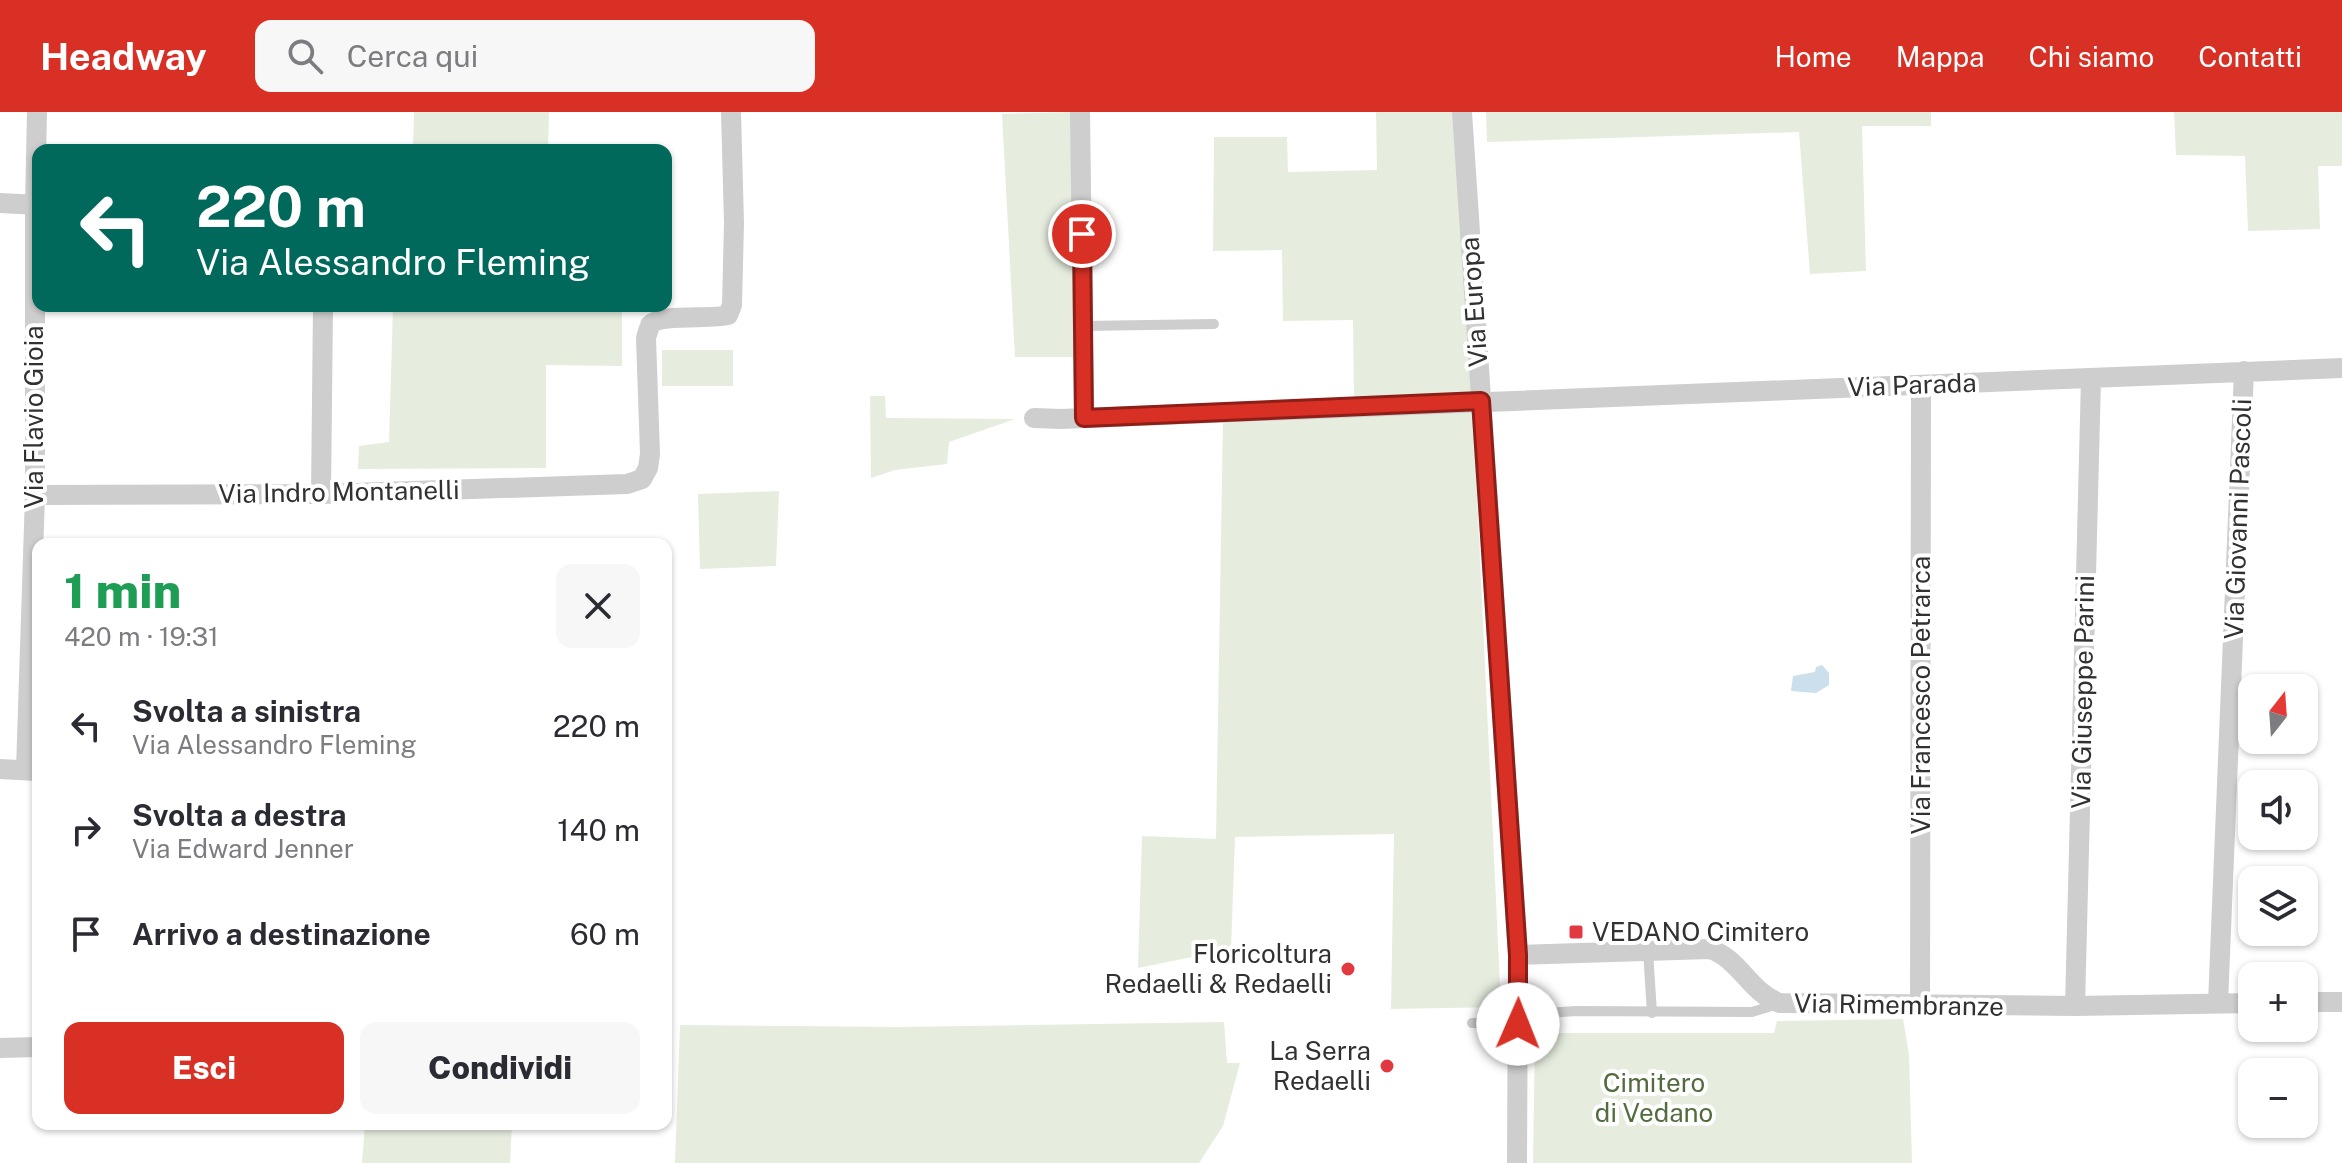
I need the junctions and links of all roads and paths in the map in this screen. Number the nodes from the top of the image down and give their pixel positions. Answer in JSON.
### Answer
{"nodes":[{"id":1,"x":37,"y":112,"type":"edge"},
{"id":2,"x":731,"y":112,"type":"edge"},
{"id":3,"x":1080,"y":112,"type":"edge"},
{"id":4,"x":1462,"y":112,"type":"edge"},
{"id":5,"x":37,"y":144,"type":"edge"},
{"id":6,"x":0,"y":203,"type":"edge"},
{"id":7,"x":32,"y":205,"type":"edge"},
{"id":8,"x":36,"y":312,"type":"edge"},
{"id":9,"x":323,"y":312,"type":"edge"},
{"id":10,"x":1214,"y":324,"type":"dead end"},
{"id":11,"x":1083,"y":326,"type":"junction"},
{"id":12,"x":2342,"y":368,"type":"edge"},
{"id":13,"x":2244,"y":371,"type":"junction"},
{"id":14,"x":2091,"y":379,"type":"junction"},
{"id":15,"x":1921,"y":385,"type":"junction"},
{"id":16,"x":1481,"y":401,"type":"junction"},
{"id":17,"x":1034,"y":418,"type":"dead end"},
{"id":18,"x":1084,"y":418,"type":"junction"},
{"id":19,"x":321,"y":494,"type":"junction"},
{"id":20,"x":35,"y":495,"type":"junction"},
{"id":21,"x":35,"y":538,"type":"edge"},
{"id":22,"x":0,"y":769,"type":"edge"},
{"id":23,"x":32,"y":770,"type":"edge"},
{"id":24,"x":1648,"y":950,"type":"junction"},
{"id":25,"x":1518,"y":955,"type":"junction"},
{"id":26,"x":2318,"y":1002,"type":"edge"},
{"id":27,"x":2342,"y":1002,"type":"edge"},
{"id":28,"x":1780,"y":1003,"type":"junction"},
{"id":29,"x":2218,"y":1003,"type":"junction"},
{"id":30,"x":2238,"y":1003,"type":"edge"},
{"id":31,"x":1920,"y":1006,"type":"junction"},
{"id":32,"x":2075,"y":1006,"type":"junction"},
{"id":33,"x":1652,"y":1013,"type":"junction"},
{"id":34,"x":1518,"y":1020,"type":"junction"},
{"id":35,"x":1472,"y":1023,"type":"dead end"},
{"id":36,"x":32,"y":1047,"type":"edge"},
{"id":37,"x":0,"y":1048,"type":"edge"},
{"id":38,"x":1517,"y":1163,"type":"edge"}],
"edges":[{"from":1,"to":5,"type":"street","name":"Via Flavio Gioia"},
{"from":2,"to":19,"type":"street","name":"Via Indro Montanelli"},
{"from":3,"to":11,"type":"street"},
{"from":4,"to":16,"type":"street","name":"Via Europa"},
{"from":6,"to":7,"type":"street"},
{"from":8,"to":20,"type":"street","name":"Via Flavio Gioia"},
{"from":9,"to":19,"type":"street"},
{"from":10,"to":11,"type":"lane"},
{"from":11,"to":18,"type":"street"},
{"from":12,"to":13,"type":"street","name":"Via Parada"},
{"from":13,"to":14,"type":"street","name":"Via Parada"},
{"from":13,"to":29,"type":"street","name":"Via Giovanni Pascoli"},
{"from":14,"to":15,"type":"street","name":"Via Parada"},
{"from":14,"to":32,"type":"street","name":"Via Giuseppe Parini"},
{"from":15,"to":16,"type":"street","name":"Via Parada"},
{"from":15,"to":31,"type":"street","name":"Via Francesco Petrarca"},
{"from":16,"to":18,"type":"street","name":"Via Parada"},
{"from":16,"to":25,"type":"street","name":"Via Europa"},
{"from":17,"to":18,"type":"street","name":"Via Parada"},
{"from":19,"to":20,"type":"street","name":"Via Indro Montanelli"},
{"from":20,"to":21,"type":"street","name":"Via Flavio Gioia"},
{"from":22,"to":23,"type":"street"},
{"from":24,"to":25,"type":"street","name":"Via Rimembranze"},
{"from":24,"to":28,"type":"street","name":"Via Rimembranze"},
{"from":24,"to":33,"type":"lane"},
{"from":25,"to":34,"type":"street","name":"Via Europa"},
{"from":26,"to":27,"type":"street"},
{"from":28,"to":31,"type":"street","name":"Via Rimembranze"},
{"from":28,"to":33,"type":"lane"},
{"from":29,"to":30,"type":"street","name":"Via Rimembranze"},
{"from":29,"to":32,"type":"street","name":"Via Rimembranze"},
{"from":31,"to":32,"type":"street","name":"Via Rimembranze"},
{"from":33,"to":34,"type":"lane"},
{"from":34,"to":35,"type":"lane"},
{"from":34,"to":38,"type":"street","name":"Via Europa"},
{"from":36,"to":37,"type":"street"}]}
